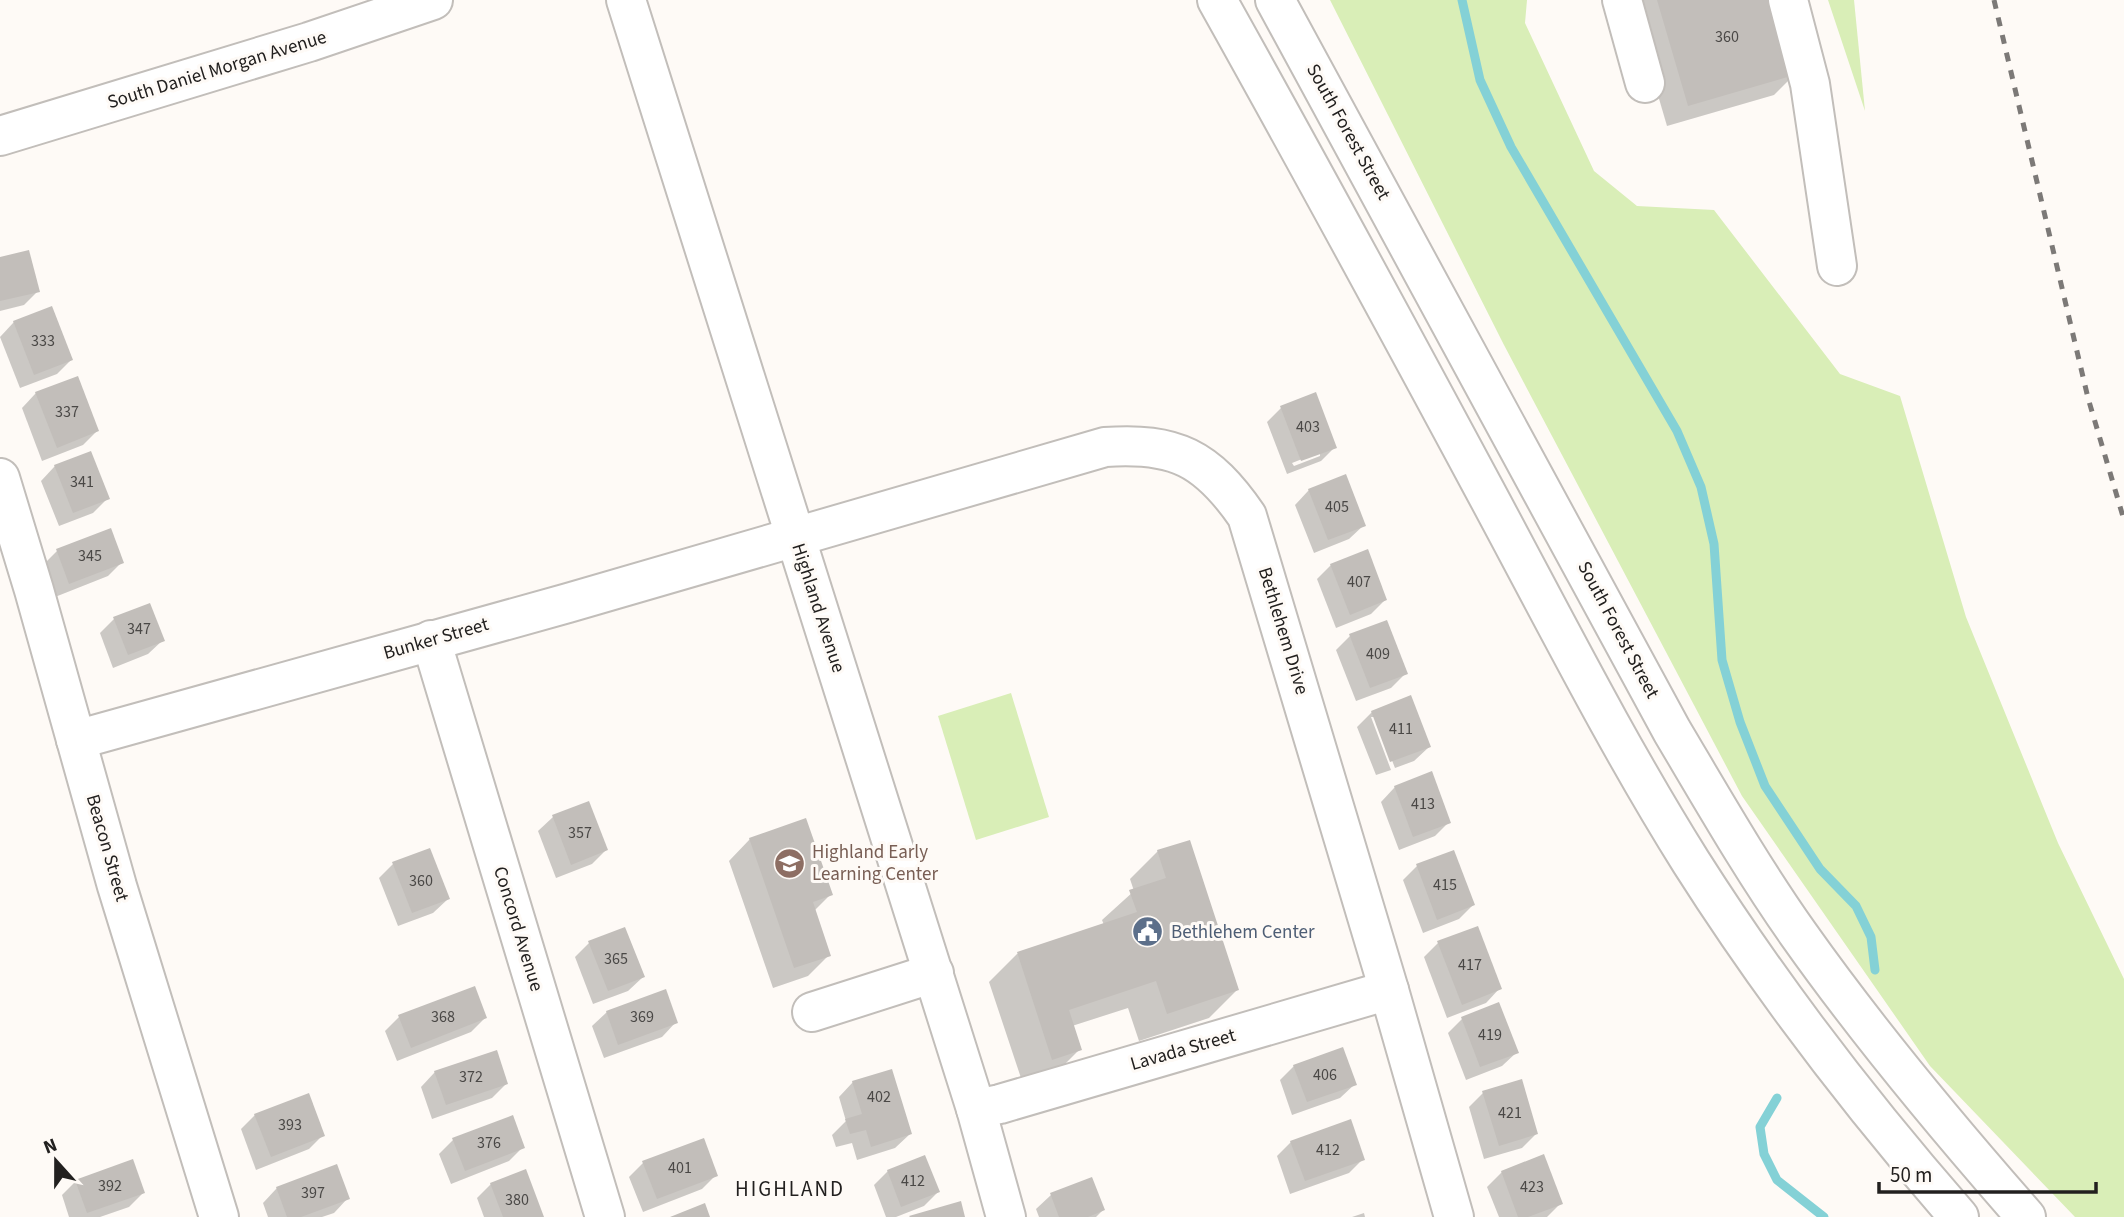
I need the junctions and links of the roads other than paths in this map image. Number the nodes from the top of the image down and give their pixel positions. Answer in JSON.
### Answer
{"nodes":[{"id":1,"x":433,"y":0,"type":"edge"},
{"id":2,"x":626,"y":0,"type":"edge"},
{"id":3,"x":1217,"y":0,"type":"edge"},
{"id":4,"x":1275,"y":0,"type":"edge"},
{"id":5,"x":1622,"y":0,"type":"edge"},
{"id":6,"x":1788,"y":0,"type":"edge"},
{"id":7,"x":1645,"y":83,"type":"dead end"},
{"id":8,"x":0,"y":136,"type":"edge"},
{"id":9,"x":1837,"y":266,"type":"dead end"},
{"id":10,"x":0,"y":478,"type":"edge"},
{"id":11,"x":796,"y":538,"type":"junction"},
{"id":12,"x":431,"y":640,"type":"junction"},
{"id":13,"x":76,"y":740,"type":"junction"},
{"id":14,"x":934,"y":973,"type":"junction"},
{"id":15,"x":1390,"y":990,"type":"junction"},
{"id":16,"x":812,"y":1012,"type":"dead end"},
{"id":17,"x":976,"y":1109,"type":"junction"},
{"id":18,"x":219,"y":1217,"type":"edge"},
{"id":19,"x":605,"y":1217,"type":"edge"},
{"id":20,"x":1006,"y":1217,"type":"edge"},
{"id":21,"x":1454,"y":1217,"type":"edge"},
{"id":22,"x":1959,"y":1217,"type":"edge"},
{"id":23,"x":2026,"y":1217,"type":"edge"}],
"edges":[{"from":1,"to":8,"type":"street","name":"South Daniel Morgan Avenue"},
{"from":2,"to":11,"type":"street","name":"Highland Avenue"},
{"from":3,"to":22,"type":"street"},
{"from":4,"to":23,"type":"street","name":"South Forest Street"},
{"from":5,"to":7,"type":"street"},
{"from":6,"to":9,"type":"street"},
{"from":10,"to":13,"type":"street","name":"Beacon Street"},
{"from":11,"to":12,"type":"street","name":"Bunker Street"},
{"from":11,"to":14,"type":"street","name":"Highland Avenue"},
{"from":11,"to":15,"type":"street","name":"Bethlehem Drive"},
{"from":12,"to":13,"type":"street","name":"Bunker Street"},
{"from":12,"to":19,"type":"street","name":"Concord Avenue"},
{"from":13,"to":18,"type":"street","name":"Beacon Street"},
{"from":14,"to":16,"type":"street"},
{"from":14,"to":17,"type":"street","name":"Highland Avenue"},
{"from":15,"to":17,"type":"street","name":"Lavada Street"},
{"from":15,"to":21,"type":"street","name":"Bethlehem Drive"},
{"from":17,"to":20,"type":"street","name":"Highland Avenue"}]}
